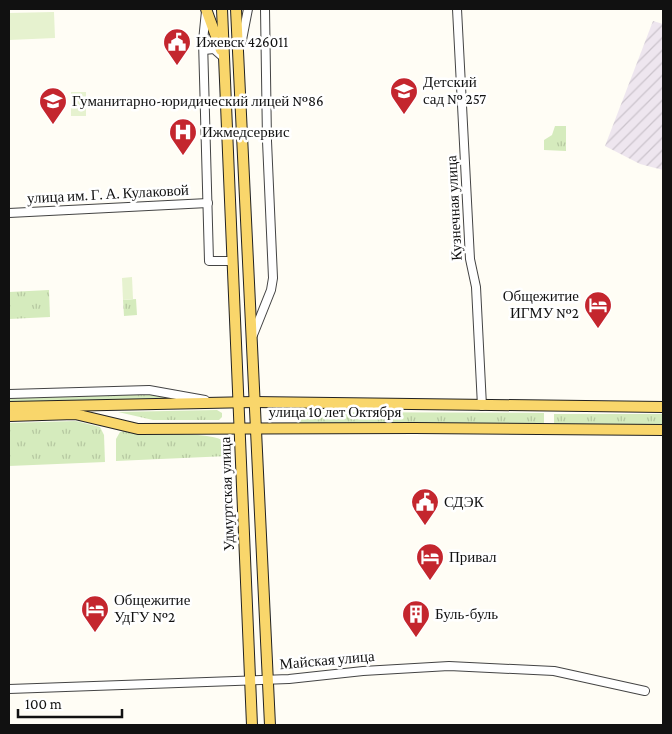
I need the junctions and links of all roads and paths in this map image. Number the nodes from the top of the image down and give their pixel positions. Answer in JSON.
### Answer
{"nodes":[{"id":1,"x":206,"y":9,"type":"edge"},
{"id":2,"x":222,"y":9,"type":"edge"},
{"id":3,"x":236,"y":9,"type":"edge"},
{"id":4,"x":248,"y":9,"type":"edge"},
{"id":5,"x":265,"y":9,"type":"edge"},
{"id":6,"x":457,"y":9,"type":"edge"},
{"id":7,"x":204,"y":50,"type":"junction"},
{"id":8,"x":238,"y":57,"type":"junction"},
{"id":9,"x":224,"y":58,"type":"junction"},
{"id":10,"x":208,"y":203,"type":"junction"},
{"id":11,"x":9,"y":213,"type":"edge"},
{"id":12,"x":233,"y":261,"type":"junction"},
{"id":13,"x":251,"y":340,"type":"junction"},
{"id":14,"x":9,"y":394,"type":"edge"},
{"id":15,"x":239,"y":402,"type":"junction"},
{"id":16,"x":254,"y":402,"type":"junction"},
{"id":17,"x":222,"y":403,"type":"junction"},
{"id":18,"x":482,"y":406,"type":"junction"},
{"id":19,"x":9,"y":407,"type":"edge"},
{"id":20,"x":663,"y":407,"type":"edge"},
{"id":21,"x":9,"y":416,"type":"edge"},
{"id":22,"x":240,"y":427,"type":"junction"},
{"id":23,"x":255,"y":427,"type":"junction"},
{"id":24,"x":663,"y":430,"type":"edge"},
{"id":25,"x":267,"y":679,"type":"junction"},
{"id":26,"x":250,"y":680,"type":"junction"},
{"id":27,"x":9,"y":689,"type":"edge"},
{"id":28,"x":645,"y":691,"type":"dead end"},
{"id":29,"x":269,"y":721,"type":"edge"},
{"id":30,"x":252,"y":722,"type":"edge"}],
"edges":[{"from":1,"to":7,"type":"street"},
{"from":1,"to":9,"type":"main road"},
{"from":2,"to":9,"type":"main road","name":"Удмуртская улица"},
{"from":3,"to":8,"type":"main road","name":"Удмуртская улица"},
{"from":4,"to":8,"type":"street"},
{"from":5,"to":13,"type":"street","name":"Удмуртская улица"},
{"from":6,"to":18,"type":"street","name":"Кузнечная улица"},
{"from":7,"to":9,"type":"street"},
{"from":7,"to":10,"type":"street"},
{"from":8,"to":13,"type":"main road","name":"Удмуртская улица"},
{"from":9,"to":12,"type":"main road","name":"Удмуртская улица"},
{"from":10,"to":11,"type":"street","name":"улица им. Г. А. Кулаковой"},
{"from":10,"to":12,"type":"street"},
{"from":12,"to":15,"type":"main road","name":"Удмуртская улица"},
{"from":13,"to":16,"type":"main road","name":"Удмуртская улица"},
{"from":14,"to":17,"type":"street","name":"улица 10 лет Октября"},
{"from":15,"to":16,"type":"main road","name":"улица 10 лет Октября"},
{"from":15,"to":17,"type":"main road","name":"улица 10 лет Октября"},
{"from":15,"to":22,"type":"main road","name":"Удмуртская улица"},
{"from":16,"to":18,"type":"main road","name":"улица 10 лет Октября"},
{"from":16,"to":23,"type":"main road","name":"Удмуртская улица"},
{"from":17,"to":19,"type":"main road","name":"улица 10 лет Октября"},
{"from":18,"to":20,"type":"main road","name":"улица 10 лет Октября"},
{"from":21,"to":22,"type":"main road","name":"улица 10 лет Октября"},
{"from":22,"to":23,"type":"main road","name":"улица 10 лет Октября"},
{"from":22,"to":26,"type":"main road","name":"Удмуртская улица"},
{"from":23,"to":24,"type":"main road","name":"улица 10 лет Октября"},
{"from":23,"to":25,"type":"main road","name":"Удмуртская улица"},
{"from":25,"to":26,"type":"street","name":"Майская улица"},
{"from":25,"to":28,"type":"street","name":"Майская улица"},
{"from":25,"to":29,"type":"main road","name":"Удмуртская улица"},
{"from":26,"to":27,"type":"street","name":"Майская улица"},
{"from":26,"to":30,"type":"main road","name":"Удмуртская улица"},
{"from":29,"to":30,"type":"main road"}]}
